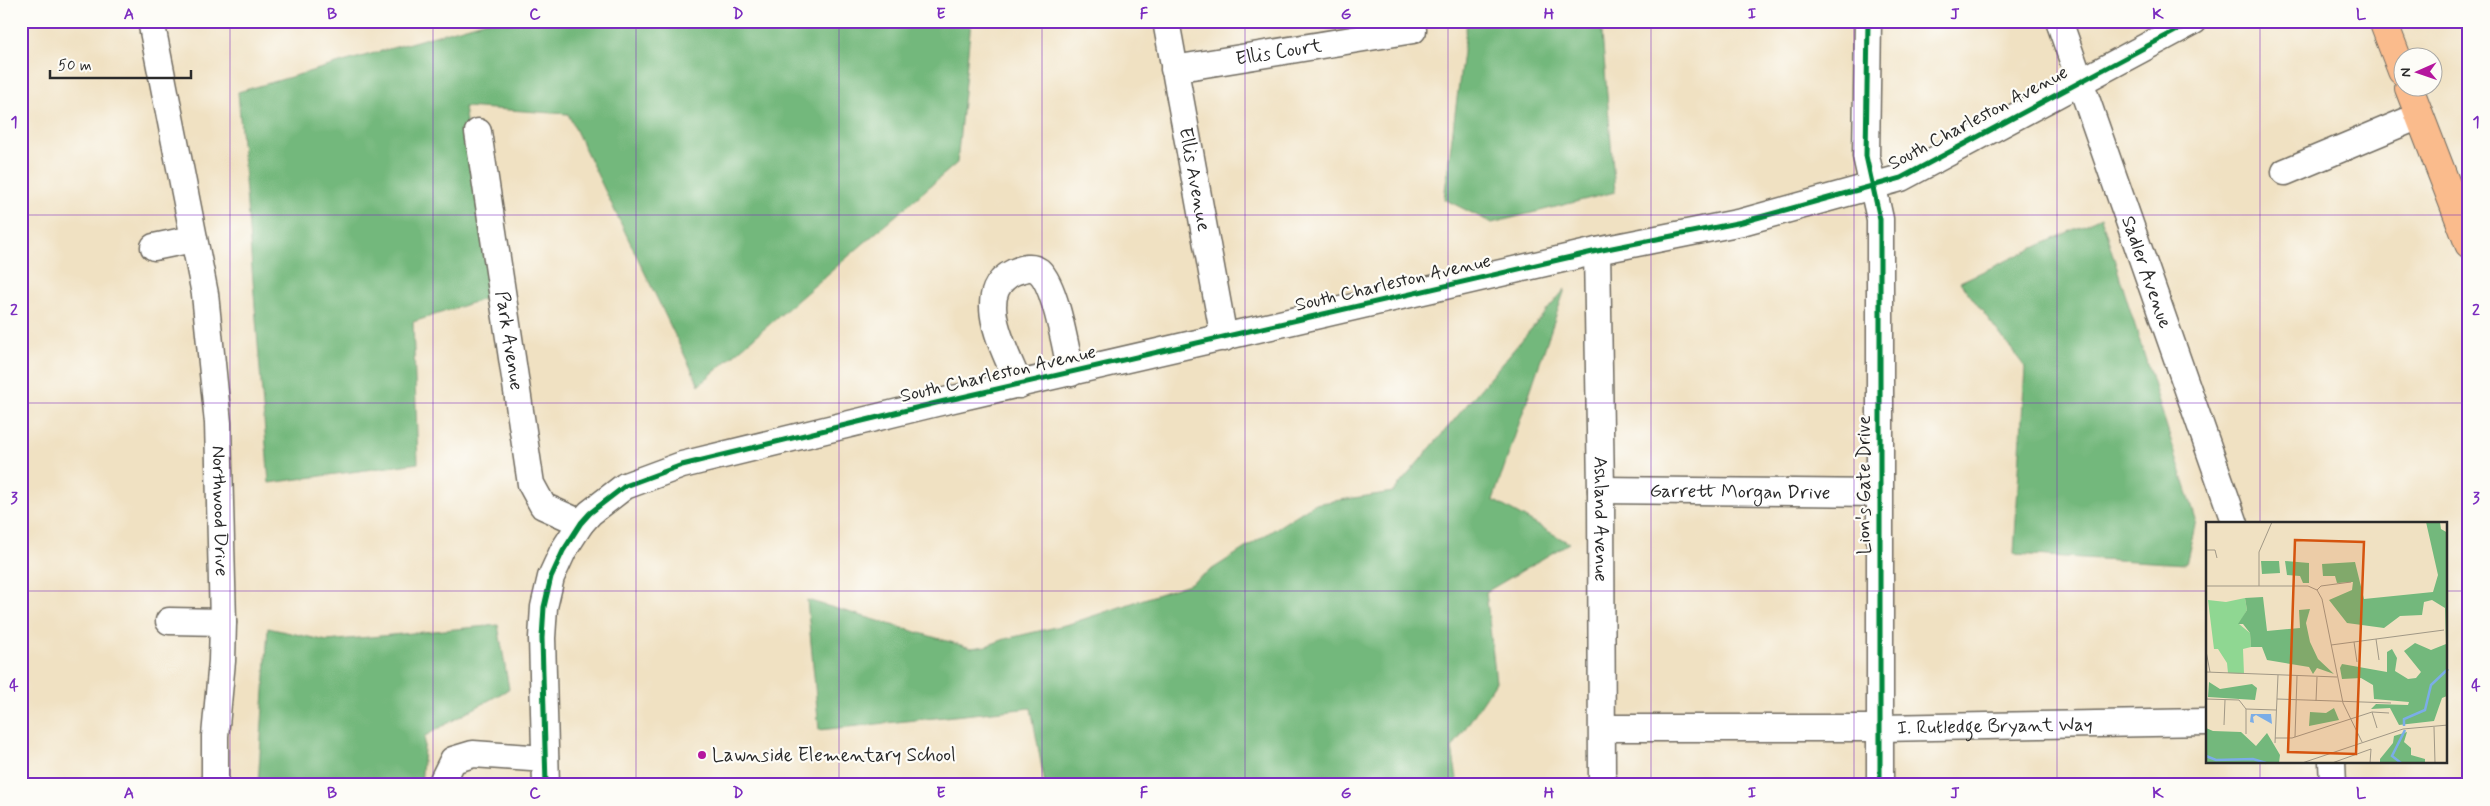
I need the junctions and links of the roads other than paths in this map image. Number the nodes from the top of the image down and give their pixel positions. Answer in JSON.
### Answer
{"nodes":[{"id":1,"x":151,"y":21,"type":"edge"},
{"id":2,"x":1166,"y":21,"type":"edge"},
{"id":3,"x":1868,"y":21,"type":"edge"},
{"id":4,"x":2059,"y":21,"type":"edge"},
{"id":5,"x":2194,"y":21,"type":"edge"},
{"id":6,"x":2383,"y":21,"type":"edge"},
{"id":7,"x":1413,"y":30,"type":"dead end"},
{"id":8,"x":2393,"y":48,"type":"edge"},
{"id":9,"x":1174,"y":69,"type":"junction"},
{"id":10,"x":2080,"y":81,"type":"junction"},
{"id":11,"x":2413,"y":98,"type":"edge"},
{"id":12,"x":2420,"y":116,"type":"junction"},
{"id":13,"x":478,"y":132,"type":"dead end"},
{"id":14,"x":2285,"y":172,"type":"dead end"},
{"id":15,"x":1873,"y":187,"type":"junction"},
{"id":16,"x":192,"y":239,"type":"junction"},
{"id":17,"x":2469,"y":244,"type":"edge"},
{"id":18,"x":154,"y":247,"type":"dead end"},
{"id":19,"x":1596,"y":251,"type":"junction"},
{"id":20,"x":1224,"y":338,"type":"junction"},
{"id":21,"x":1071,"y":373,"type":"junction"},
{"id":22,"x":1019,"y":385,"type":"junction"},
{"id":23,"x":1601,"y":490,"type":"junction"},
{"id":24,"x":1879,"y":493,"type":"junction"},
{"id":25,"x":2234,"y":522,"type":"edge"},
{"id":26,"x":581,"y":523,"type":"junction"},
{"id":27,"x":169,"y":621,"type":"dead end"},
{"id":28,"x":223,"y":622,"type":"junction"},
{"id":29,"x":2206,"y":722,"type":"edge"},
{"id":30,"x":1603,"y":728,"type":"junction"},
{"id":31,"x":1880,"y":728,"type":"junction"},
{"id":32,"x":545,"y":759,"type":"junction"},
{"id":33,"x":2332,"y":764,"type":"edge"},
{"id":34,"x":443,"y":780,"type":"dead end"},
{"id":35,"x":215,"y":785,"type":"edge"},
{"id":36,"x":546,"y":785,"type":"edge"},
{"id":37,"x":1602,"y":785,"type":"edge"},
{"id":38,"x":1880,"y":785,"type":"edge"},
{"id":39,"x":2334,"y":785,"type":"edge"}],
"edges":[{"from":1,"to":16,"type":"street","name":"Northwood Drive"},
{"from":2,"to":9,"type":"street","name":"Ellis Avenue"},
{"from":3,"to":15,"type":"street","name":"Lion's Gate Drive"},
{"from":4,"to":10,"type":"street","name":"Sadler Avenue"},
{"from":5,"to":10,"type":"street","name":"South Charleston Avenue"},
{"from":6,"to":8,"type":"main road"},
{"from":7,"to":9,"type":"street","name":"Ellis Court"},
{"from":9,"to":20,"type":"street","name":"Ellis Avenue"},
{"from":10,"to":15,"type":"street","name":"South Charleston Avenue"},
{"from":10,"to":25,"type":"street","name":"Sadler Avenue"},
{"from":11,"to":12,"type":"main road"},
{"from":12,"to":14,"type":"street"},
{"from":12,"to":17,"type":"main road"},
{"from":13,"to":26,"type":"street","name":"Park Avenue"},
{"from":15,"to":19,"type":"street","name":"South Charleston Avenue"},
{"from":15,"to":24,"type":"street","name":"Lion's Gate Drive"},
{"from":16,"to":18,"type":"street"},
{"from":16,"to":28,"type":"street","name":"Northwood Drive"},
{"from":19,"to":20,"type":"street","name":"South Charleston Avenue"},
{"from":19,"to":23,"type":"street","name":"Ashland Avenue"},
{"from":20,"to":21,"type":"street","name":"South Charleston Avenue"},
{"from":21,"to":22,"type":"street","name":"South Charleston Avenue"},
{"from":21,"to":22,"type":"street"},
{"from":22,"to":26,"type":"street","name":"South Charleston Avenue"},
{"from":23,"to":24,"type":"street","name":"Garrett Morgan Drive"},
{"from":23,"to":30,"type":"street","name":"Ashland Avenue"},
{"from":24,"to":31,"type":"street","name":"Lion's Gate Drive"},
{"from":26,"to":32,"type":"street","name":"South Charleston Avenue"},
{"from":27,"to":28,"type":"street"},
{"from":28,"to":35,"type":"street","name":"Northwood Drive"},
{"from":29,"to":31,"type":"street","name":"I. Rutledge Bryant Way"},
{"from":30,"to":31,"type":"street","name":"I. Rutledge Bryant Way"},
{"from":30,"to":37,"type":"street","name":"Ashland Avenue"},
{"from":31,"to":38,"type":"street","name":"Lion's Gate Drive"},
{"from":32,"to":34,"type":"street"},
{"from":32,"to":36,"type":"street","name":"South Charleston Avenue"},
{"from":33,"to":39,"type":"street"}]}
